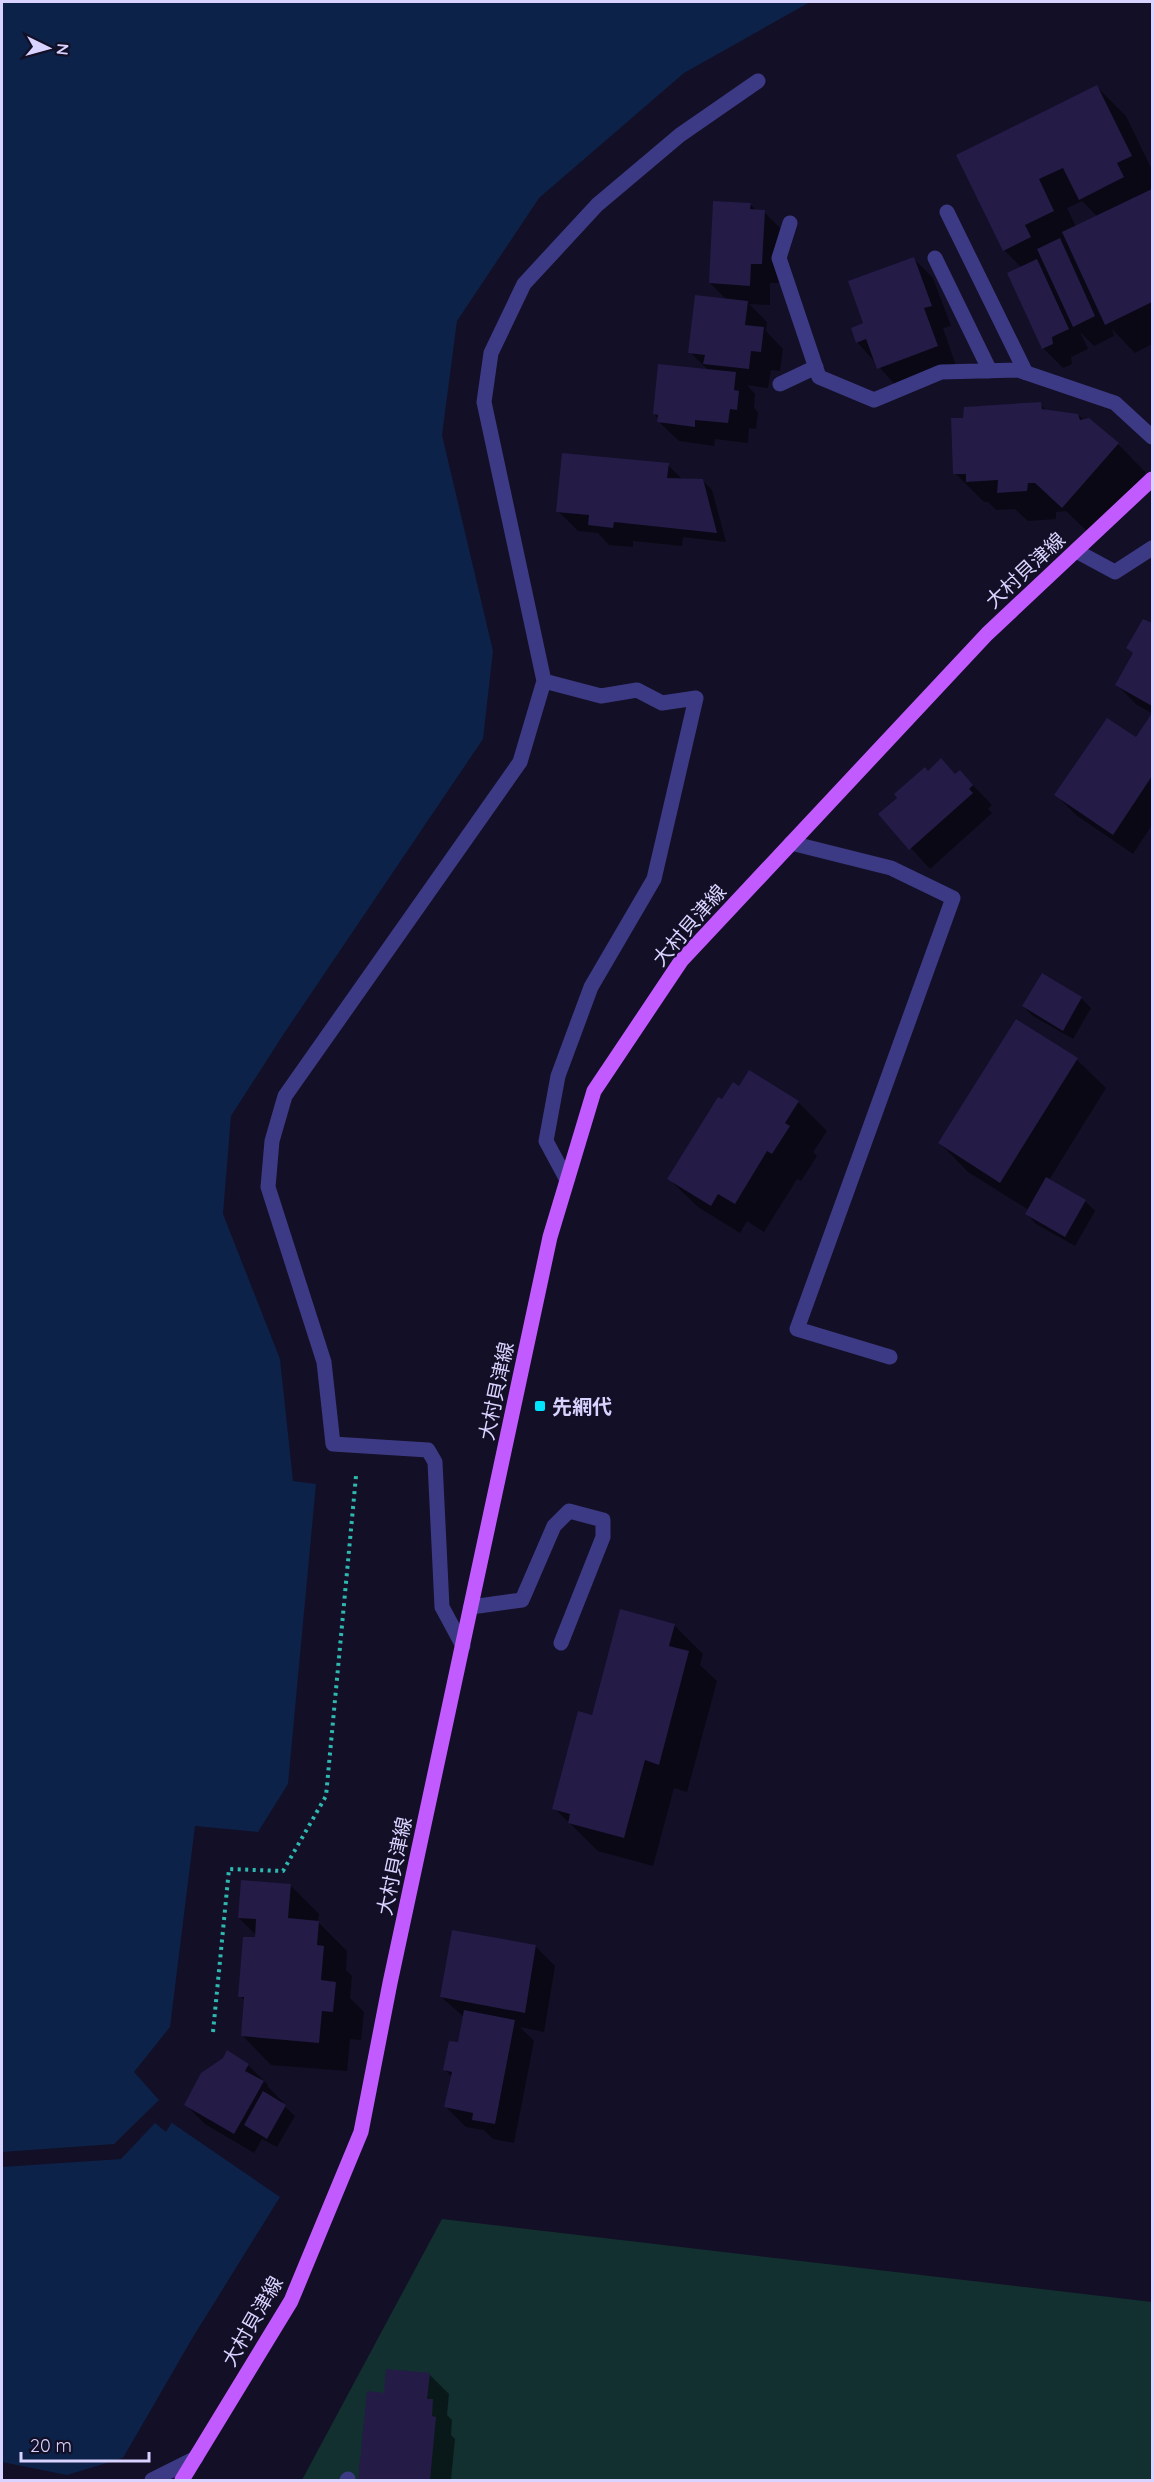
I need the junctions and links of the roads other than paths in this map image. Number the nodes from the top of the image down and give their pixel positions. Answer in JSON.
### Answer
{"nodes":[{"id":1,"x":758,"y":81,"type":"dead end"},
{"id":2,"x":947,"y":212,"type":"dead end"},
{"id":3,"x":790,"y":223,"type":"dead end"},
{"id":4,"x":935,"y":258,"type":"dead end"},
{"id":5,"x":816,"y":367,"type":"junction"},
{"id":6,"x":990,"y":370,"type":"junction"},
{"id":7,"x":1026,"y":373,"type":"junction"},
{"id":8,"x":780,"y":384,"type":"dead end"},
{"id":9,"x":1152,"y":437,"type":"edge"},
{"id":10,"x":1152,"y":479,"type":"edge"},
{"id":11,"x":1076,"y":551,"type":"junction"},
{"id":12,"x":1150,"y":552,"type":"edge"},
{"id":13,"x":544,"y":681,"type":"junction"},
{"id":14,"x":792,"y":843,"type":"junction"},
{"id":15,"x":567,"y":1180,"type":"junction"},
{"id":16,"x":890,"y":1357,"type":"dead end"},
{"id":17,"x":471,"y":1607,"type":"junction"},
{"id":18,"x":561,"y":1643,"type":"dead end"},
{"id":19,"x":463,"y":1646,"type":"junction"},
{"id":20,"x":196,"y":2458,"type":"junction"},
{"id":21,"x":152,"y":2481,"type":"edge"},
{"id":22,"x":182,"y":2481,"type":"edge"}],
"edges":[{"from":1,"to":13,"type":"street"},
{"from":2,"to":7,"type":"street"},
{"from":3,"to":5,"type":"street"},
{"from":4,"to":6,"type":"street"},
{"from":5,"to":6,"type":"street"},
{"from":5,"to":8,"type":"street"},
{"from":6,"to":7,"type":"street"},
{"from":7,"to":9,"type":"street"},
{"from":10,"to":11,"type":"main road","name":"大村貝津線"},
{"from":11,"to":12,"type":"street"},
{"from":11,"to":14,"type":"main road","name":"大村貝津線"},
{"from":13,"to":15,"type":"street"},
{"from":13,"to":19,"type":"street"},
{"from":14,"to":15,"type":"main road","name":"大村貝津線"},
{"from":14,"to":16,"type":"street"},
{"from":15,"to":17,"type":"main road","name":"大村貝津線"},
{"from":17,"to":18,"type":"street"},
{"from":17,"to":19,"type":"main road","name":"大村貝津線"},
{"from":19,"to":20,"type":"main road","name":"大村貝津線"},
{"from":20,"to":21,"type":"street"},
{"from":20,"to":22,"type":"main road","name":"大村貝津線"}]}
